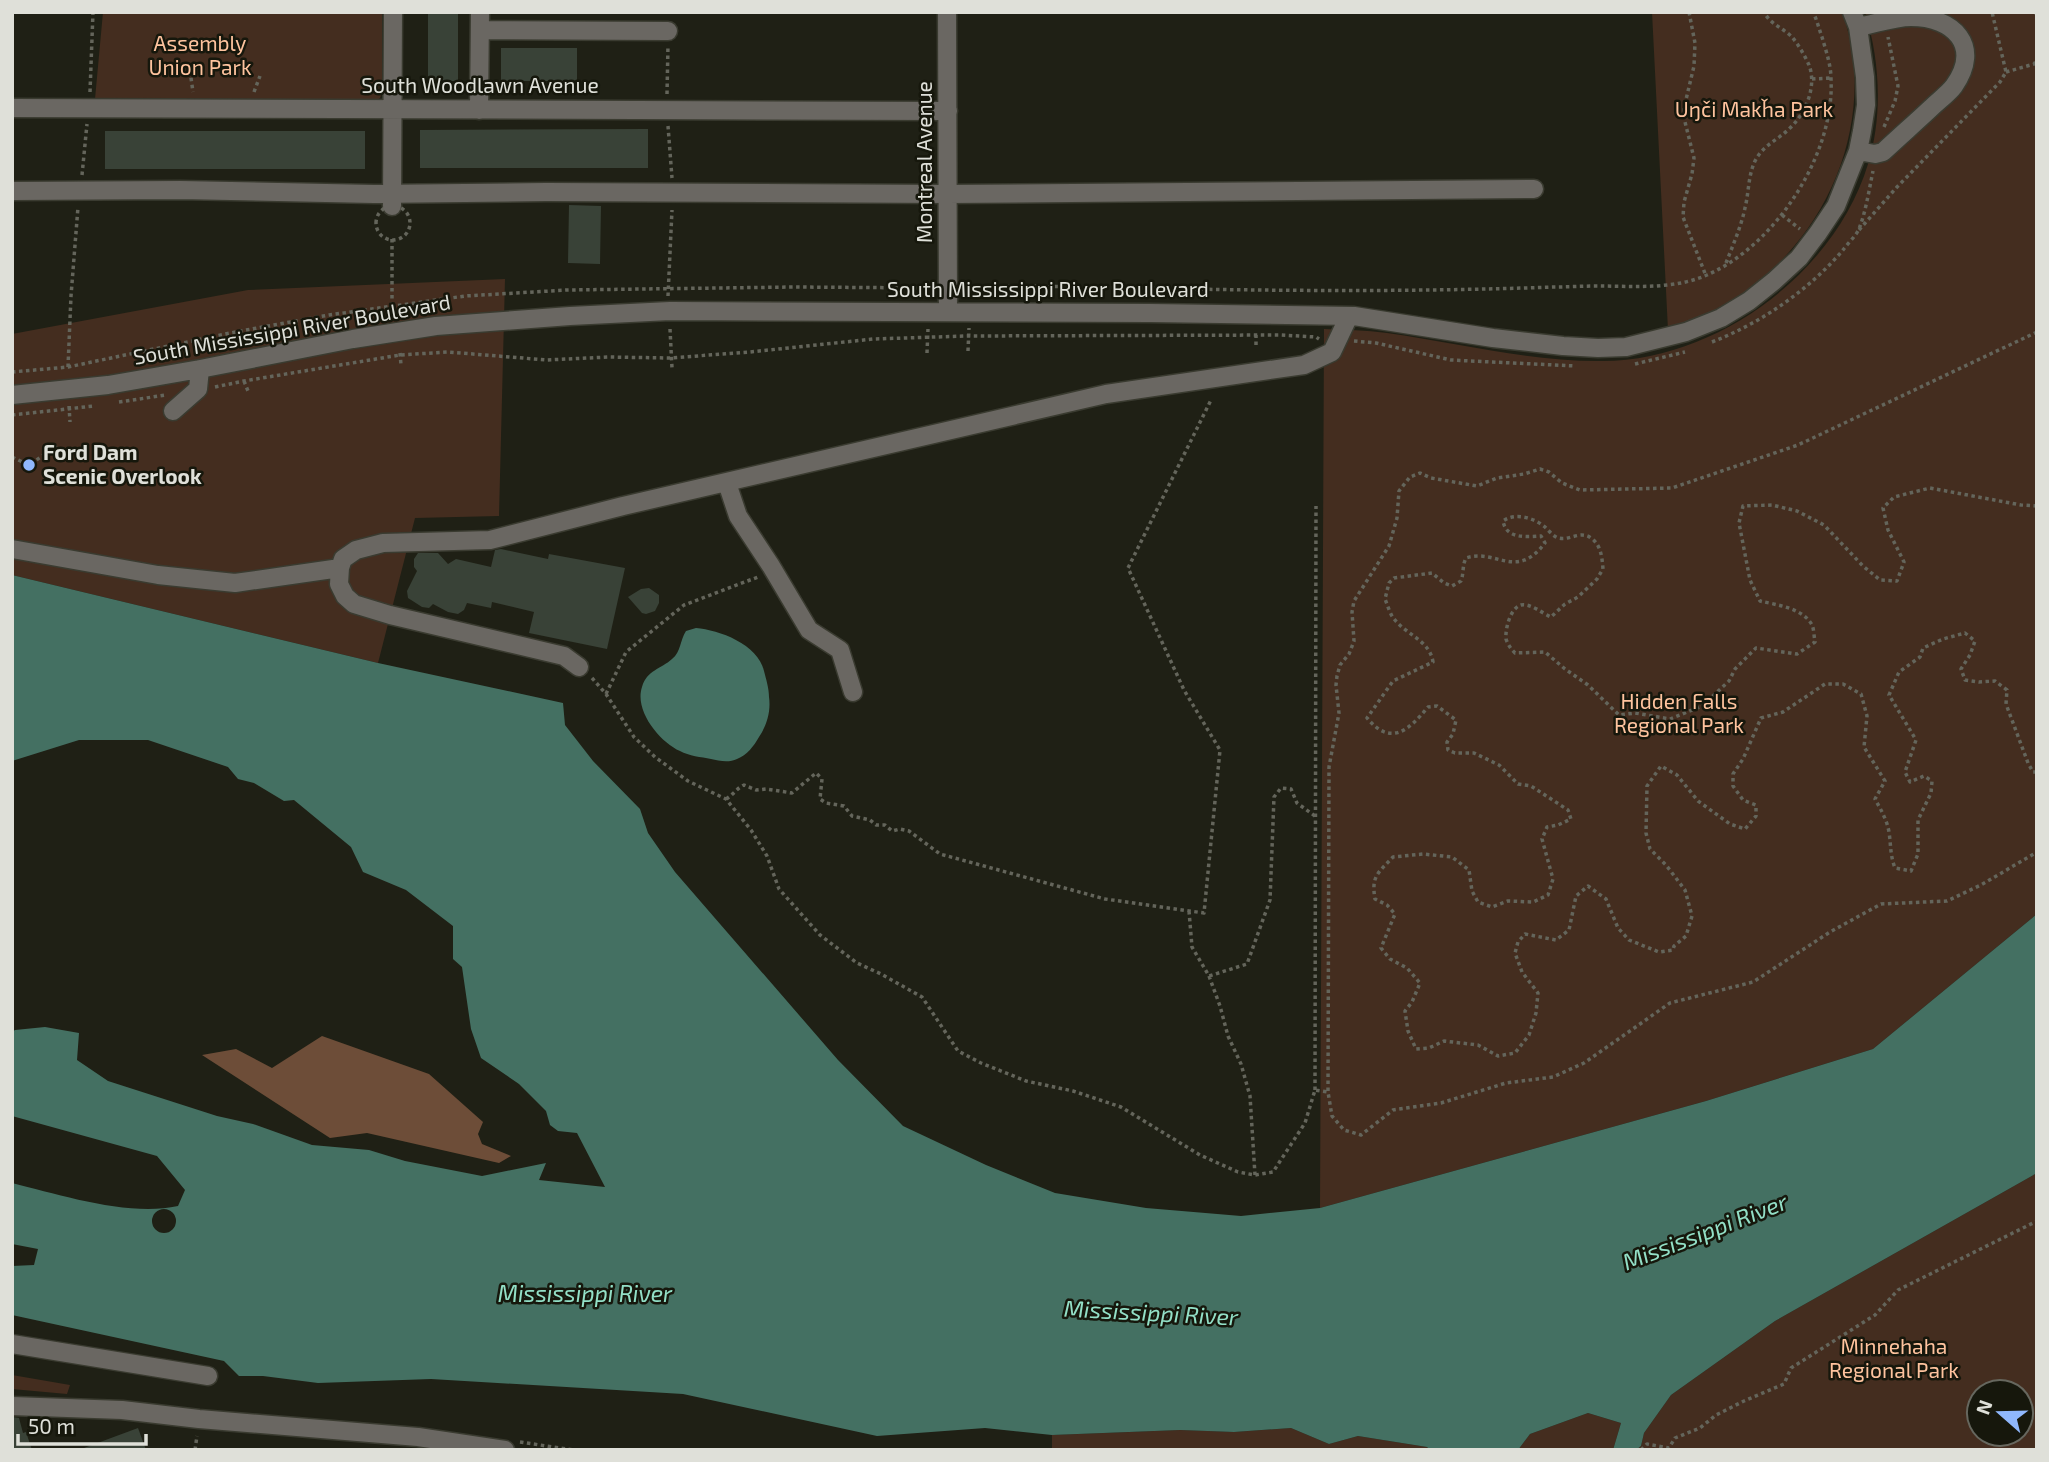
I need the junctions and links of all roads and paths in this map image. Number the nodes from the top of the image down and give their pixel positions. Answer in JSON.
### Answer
{"nodes":[{"id":1,"x":393,"y":12,"type":"edge"},
{"id":2,"x":947,"y":12,"type":"edge"},
{"id":3,"x":1689,"y":12,"type":"edge"},
{"id":4,"x":1764,"y":12,"type":"edge"},
{"id":5,"x":1813,"y":12,"type":"edge"},
{"id":6,"x":1993,"y":12,"type":"edge"},
{"id":7,"x":1855,"y":20,"type":"edge"},
{"id":8,"x":480,"y":21,"type":"edge"},
{"id":9,"x":1884,"y":22,"type":"junction"},
{"id":10,"x":668,"y":31,"type":"joint"},
{"id":11,"x":2037,"y":60,"type":"edge"},
{"id":12,"x":189,"y":64,"type":"dead end"},
{"id":13,"x":2006,"y":72,"type":"junction"},
{"id":14,"x":260,"y":76,"type":"dead end"},
{"id":15,"x":1832,"y":78,"type":"junction"},
{"id":16,"x":1812,"y":79,"type":"junction"},
{"id":17,"x":193,"y":94,"type":"dead end"},
{"id":18,"x":253,"y":94,"type":"dead end"},
{"id":19,"x":12,"y":108,"type":"edge"},
{"id":20,"x":393,"y":109,"type":"junction"},
{"id":21,"x":479,"y":110,"type":"junction"},
{"id":22,"x":667,"y":110,"type":"junction"},
{"id":23,"x":948,"y":111,"type":"junction"},
{"id":24,"x":1867,"y":152,"type":"junction"},
{"id":25,"x":1534,"y":189,"type":"dead end"},
{"id":26,"x":12,"y":191,"type":"edge"},
{"id":27,"x":673,"y":193,"type":"junction"},
{"id":28,"x":947,"y":194,"type":"junction"},
{"id":29,"x":392,"y":200,"type":"junction"},
{"id":30,"x":1858,"y":231,"type":"junction"},
{"id":31,"x":392,"y":239,"type":"dead end"},
{"id":32,"x":1725,"y":265,"type":"junction"},
{"id":33,"x":1706,"y":276,"type":"junction"},
{"id":34,"x":948,"y":286,"type":"junction"},
{"id":35,"x":668,"y":289,"type":"junction"},
{"id":36,"x":392,"y":307,"type":"junction"},
{"id":37,"x":948,"y":312,"type":"junction"},
{"id":38,"x":1349,"y":316,"type":"junction"},
{"id":39,"x":2037,"y":332,"type":"edge"},
{"id":40,"x":1256,"y":335,"type":"junction"},
{"id":41,"x":967,"y":336,"type":"junction"},
{"id":42,"x":928,"y":339,"type":"junction"},
{"id":43,"x":1339,"y":341,"type":"junction"},
{"id":44,"x":1709,"y":343,"type":"dead end"},
{"id":45,"x":1256,"y":345,"type":"dead end"},
{"id":46,"x":968,"y":351,"type":"dead end"},
{"id":47,"x":1687,"y":351,"type":"dead end"},
{"id":48,"x":928,"y":353,"type":"dead end"},
{"id":49,"x":400,"y":355,"type":"junction"},
{"id":50,"x":670,"y":358,"type":"junction"},
{"id":51,"x":547,"y":360,"type":"junction"},
{"id":52,"x":401,"y":365,"type":"dead end"},
{"id":53,"x":1631,"y":365,"type":"dead end"},
{"id":54,"x":1583,"y":366,"type":"dead end"},
{"id":55,"x":672,"y":368,"type":"dead end"},
{"id":56,"x":200,"y":369,"type":"junction"},
{"id":57,"x":547,"y":370,"type":"dead end"},
{"id":58,"x":12,"y":372,"type":"edge"},
{"id":59,"x":244,"y":381,"type":"junction"},
{"id":60,"x":198,"y":389,"type":"junction"},
{"id":61,"x":248,"y":391,"type":"dead end"},
{"id":62,"x":12,"y":394,"type":"edge"},
{"id":63,"x":1211,"y":400,"type":"dead end"},
{"id":64,"x":107,"y":404,"type":"dead end"},
{"id":65,"x":95,"y":405,"type":"dead end"},
{"id":66,"x":69,"y":409,"type":"junction"},
{"id":67,"x":173,"y":411,"type":"dead end"},
{"id":68,"x":12,"y":415,"type":"edge"},
{"id":69,"x":70,"y":422,"type":"dead end"},
{"id":70,"x":57,"y":446,"type":"dead end"},
{"id":71,"x":12,"y":457,"type":"edge"},
{"id":72,"x":727,"y":483,"type":"junction"},
{"id":73,"x":1316,"y":506,"type":"dead end"},
{"id":74,"x":2037,"y":506,"type":"edge"},
{"id":75,"x":12,"y":549,"type":"edge"},
{"id":76,"x":771,"y":566,"type":"junction"},
{"id":77,"x":340,"y":568,"type":"junction"},
{"id":78,"x":579,"y":667,"type":"joint"},
{"id":79,"x":853,"y":692,"type":"dead end"},
{"id":80,"x":606,"y":694,"type":"junction"},
{"id":81,"x":2037,"y":772,"type":"edge"},
{"id":82,"x":726,"y":799,"type":"junction"},
{"id":83,"x":1315,"y":816,"type":"junction"},
{"id":84,"x":2037,"y":852,"type":"edge"},
{"id":85,"x":1189,"y":911,"type":"junction"},
{"id":86,"x":1209,"y":976,"type":"junction"},
{"id":87,"x":1315,"y":1090,"type":"junction"},
{"id":88,"x":1328,"y":1092,"type":"junction"},
{"id":89,"x":1255,"y":1175,"type":"junction"},
{"id":90,"x":2037,"y":1221,"type":"edge"},
{"id":91,"x":12,"y":1344,"type":"edge"},
{"id":92,"x":208,"y":1376,"type":"dead end"},
{"id":93,"x":12,"y":1406,"type":"edge"},
{"id":94,"x":199,"y":1427,"type":"dead end"},
{"id":95,"x":415,"y":1443,"type":"edge"},
{"id":96,"x":195,"y":1450,"type":"edge"},
{"id":97,"x":505,"y":1450,"type":"edge"},
{"id":98,"x":1641,"y":1450,"type":"edge"}],
"edges":[{"from":1,"to":20,"type":"street"},
{"from":2,"to":23,"type":"street","name":"Montreal Avenue"},
{"from":3,"to":33,"type":"path"},
{"from":4,"to":16,"type":"path"},
{"from":5,"to":15,"type":"path"},
{"from":6,"to":13,"type":"path"},
{"from":7,"to":9,"type":"street"},
{"from":7,"to":24,"type":"street","name":"South Mississippi River Boulevard"},
{"from":8,"to":10,"type":"street"},
{"from":8,"to":21,"type":"street"},
{"from":9,"to":24,"type":"path"},
{"from":9,"to":24,"type":"street"},
{"from":10,"to":22,"type":"path"},
{"from":11,"to":13,"type":"path"},
{"from":12,"to":17,"type":"path"},
{"from":13,"to":30,"type":"path"},
{"from":14,"to":18,"type":"path"},
{"from":15,"to":16,"type":"path"},
{"from":15,"to":32,"type":"path"},
{"from":16,"to":32,"type":"path"},
{"from":19,"to":20,"type":"street","name":"South Woodlawn Avenue"},
{"from":20,"to":21,"type":"street","name":"South Woodlawn Avenue"},
{"from":20,"to":29,"type":"street"},
{"from":21,"to":22,"type":"street","name":"South Woodlawn Avenue"},
{"from":22,"to":23,"type":"street","name":"South Woodlawn Avenue"},
{"from":22,"to":27,"type":"path"},
{"from":23,"to":28,"type":"street","name":"Montreal Avenue"},
{"from":24,"to":30,"type":"path"},
{"from":24,"to":38,"type":"street","name":"South Mississippi River Boulevard"},
{"from":25,"to":28,"type":"street"},
{"from":26,"to":29,"type":"street"},
{"from":27,"to":28,"type":"street"},
{"from":27,"to":29,"type":"street"},
{"from":27,"to":35,"type":"path"},
{"from":28,"to":34,"type":"street","name":"Montreal Avenue"},
{"from":30,"to":44,"type":"path"},
{"from":31,"to":36,"type":"path"},
{"from":32,"to":33,"type":"path"},
{"from":33,"to":34,"type":"path"},
{"from":34,"to":35,"type":"path"},
{"from":34,"to":37,"type":"street","name":"Montreal Avenue"},
{"from":35,"to":36,"type":"path"},
{"from":36,"to":58,"type":"path"},
{"from":37,"to":38,"type":"street","name":"South Mississippi River Boulevard"},
{"from":37,"to":56,"type":"street","name":"South Mississippi River Boulevard"},
{"from":38,"to":43,"type":"street"},
{"from":39,"to":88,"type":"path"},
{"from":40,"to":41,"type":"path"},
{"from":40,"to":43,"type":"path"},
{"from":40,"to":45,"type":"path"},
{"from":41,"to":42,"type":"path"},
{"from":41,"to":46,"type":"path"},
{"from":42,"to":48,"type":"path"},
{"from":42,"to":50,"type":"path"},
{"from":43,"to":54,"type":"path"},
{"from":43,"to":72,"type":"street"},
{"from":47,"to":53,"type":"path"},
{"from":49,"to":51,"type":"path"},
{"from":49,"to":52,"type":"path"},
{"from":49,"to":59,"type":"path"},
{"from":50,"to":51,"type":"path"},
{"from":50,"to":55,"type":"path"},
{"from":51,"to":57,"type":"path"},
{"from":56,"to":60,"type":"street"},
{"from":56,"to":62,"type":"street","name":"South Mississippi River Boulevard"},
{"from":59,"to":60,"type":"path"},
{"from":59,"to":61,"type":"path"},
{"from":60,"to":64,"type":"path"},
{"from":60,"to":67,"type":"street"},
{"from":63,"to":85,"type":"path"},
{"from":65,"to":66,"type":"path"},
{"from":66,"to":68,"type":"path"},
{"from":66,"to":69,"type":"path"},
{"from":70,"to":71,"type":"path"},
{"from":72,"to":76,"type":"street"},
{"from":72,"to":77,"type":"street"},
{"from":73,"to":83,"type":"path"},
{"from":74,"to":81,"type":"path"},
{"from":75,"to":77,"type":"street"},
{"from":76,"to":79,"type":"street"},
{"from":76,"to":80,"type":"path"},
{"from":77,"to":78,"type":"street"},
{"from":78,"to":80,"type":"path"},
{"from":80,"to":82,"type":"path"},
{"from":82,"to":85,"type":"path"},
{"from":82,"to":89,"type":"path"},
{"from":83,"to":86,"type":"path"},
{"from":83,"to":87,"type":"path"},
{"from":84,"to":88,"type":"path"},
{"from":85,"to":86,"type":"path"},
{"from":86,"to":89,"type":"path"},
{"from":87,"to":88,"type":"path"},
{"from":87,"to":89,"type":"path"},
{"from":90,"to":98,"type":"path"},
{"from":91,"to":92,"type":"street"},
{"from":93,"to":95,"type":"street"},
{"from":94,"to":96,"type":"path"},
{"from":95,"to":97,"type":"street"}]}
